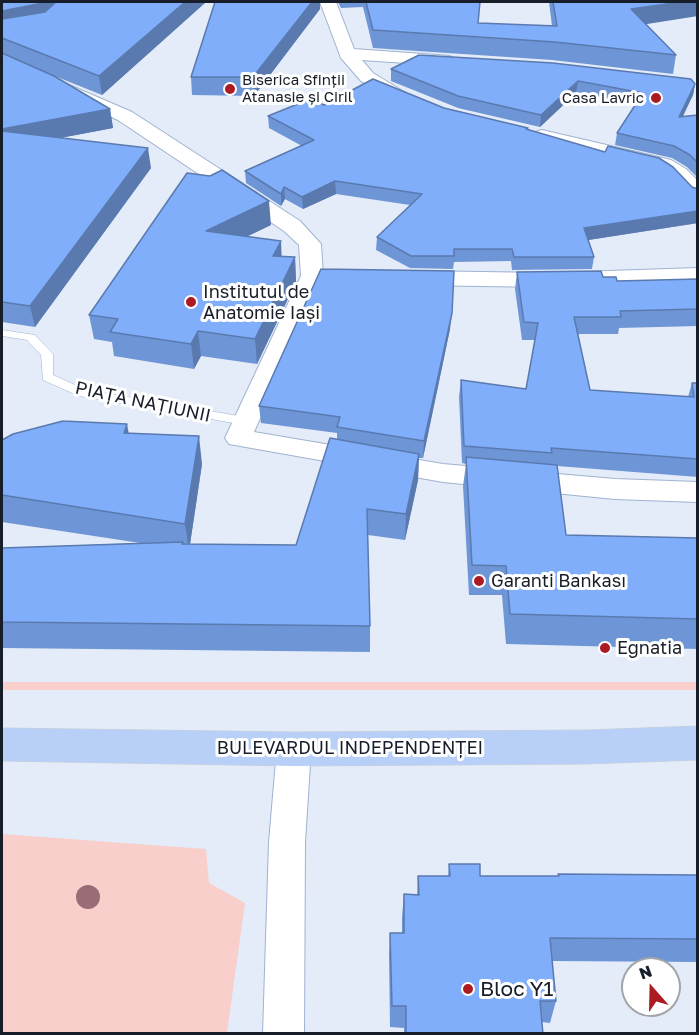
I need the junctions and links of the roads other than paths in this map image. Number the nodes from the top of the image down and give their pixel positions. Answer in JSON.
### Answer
{"nodes":[{"id":1,"x":328,"y":2,"type":"edge"},
{"id":2,"x":347,"y":54,"type":"junction"},
{"id":3,"x":2,"y":61,"type":"edge"},
{"id":4,"x":472,"y":62,"type":"edge"},
{"id":5,"x":424,"y":104,"type":"edge"},
{"id":6,"x":518,"y":130,"type":"edge"},
{"id":7,"x":698,"y":194,"type":"edge"},
{"id":8,"x":698,"y":274,"type":"edge"},
{"id":9,"x":394,"y":278,"type":"edge"},
{"id":10,"x":2,"y":333,"type":"edge"},
{"id":11,"x":241,"y":430,"type":"junction"},
{"id":12,"x":698,"y":492,"type":"edge"},
{"id":13,"x":698,"y":743,"type":"edge"},
{"id":14,"x":2,"y":746,"type":"edge"},
{"id":15,"x":294,"y":749,"type":"junction"},
{"id":16,"x":283,"y":1034,"type":"edge"}],
"edges":[{"from":1,"to":2,"type":"street"},
{"from":2,"to":4,"type":"street"},
{"from":2,"to":5,"type":"street"},
{"from":3,"to":11,"type":"street"},
{"from":6,"to":7,"type":"street"},
{"from":8,"to":9,"type":"street"},
{"from":10,"to":11,"type":"lane","name":"PIAȚA NAȚIUNII"},
{"from":11,"to":12,"type":"street"},
{"from":13,"to":15,"type":"main road","name":"BULEVARDUL INDEPENDENȚEI"},
{"from":14,"to":15,"type":"main road","name":"BULEVARDUL INDEPENDENȚEI"},
{"from":15,"to":16,"type":"street"}]}
